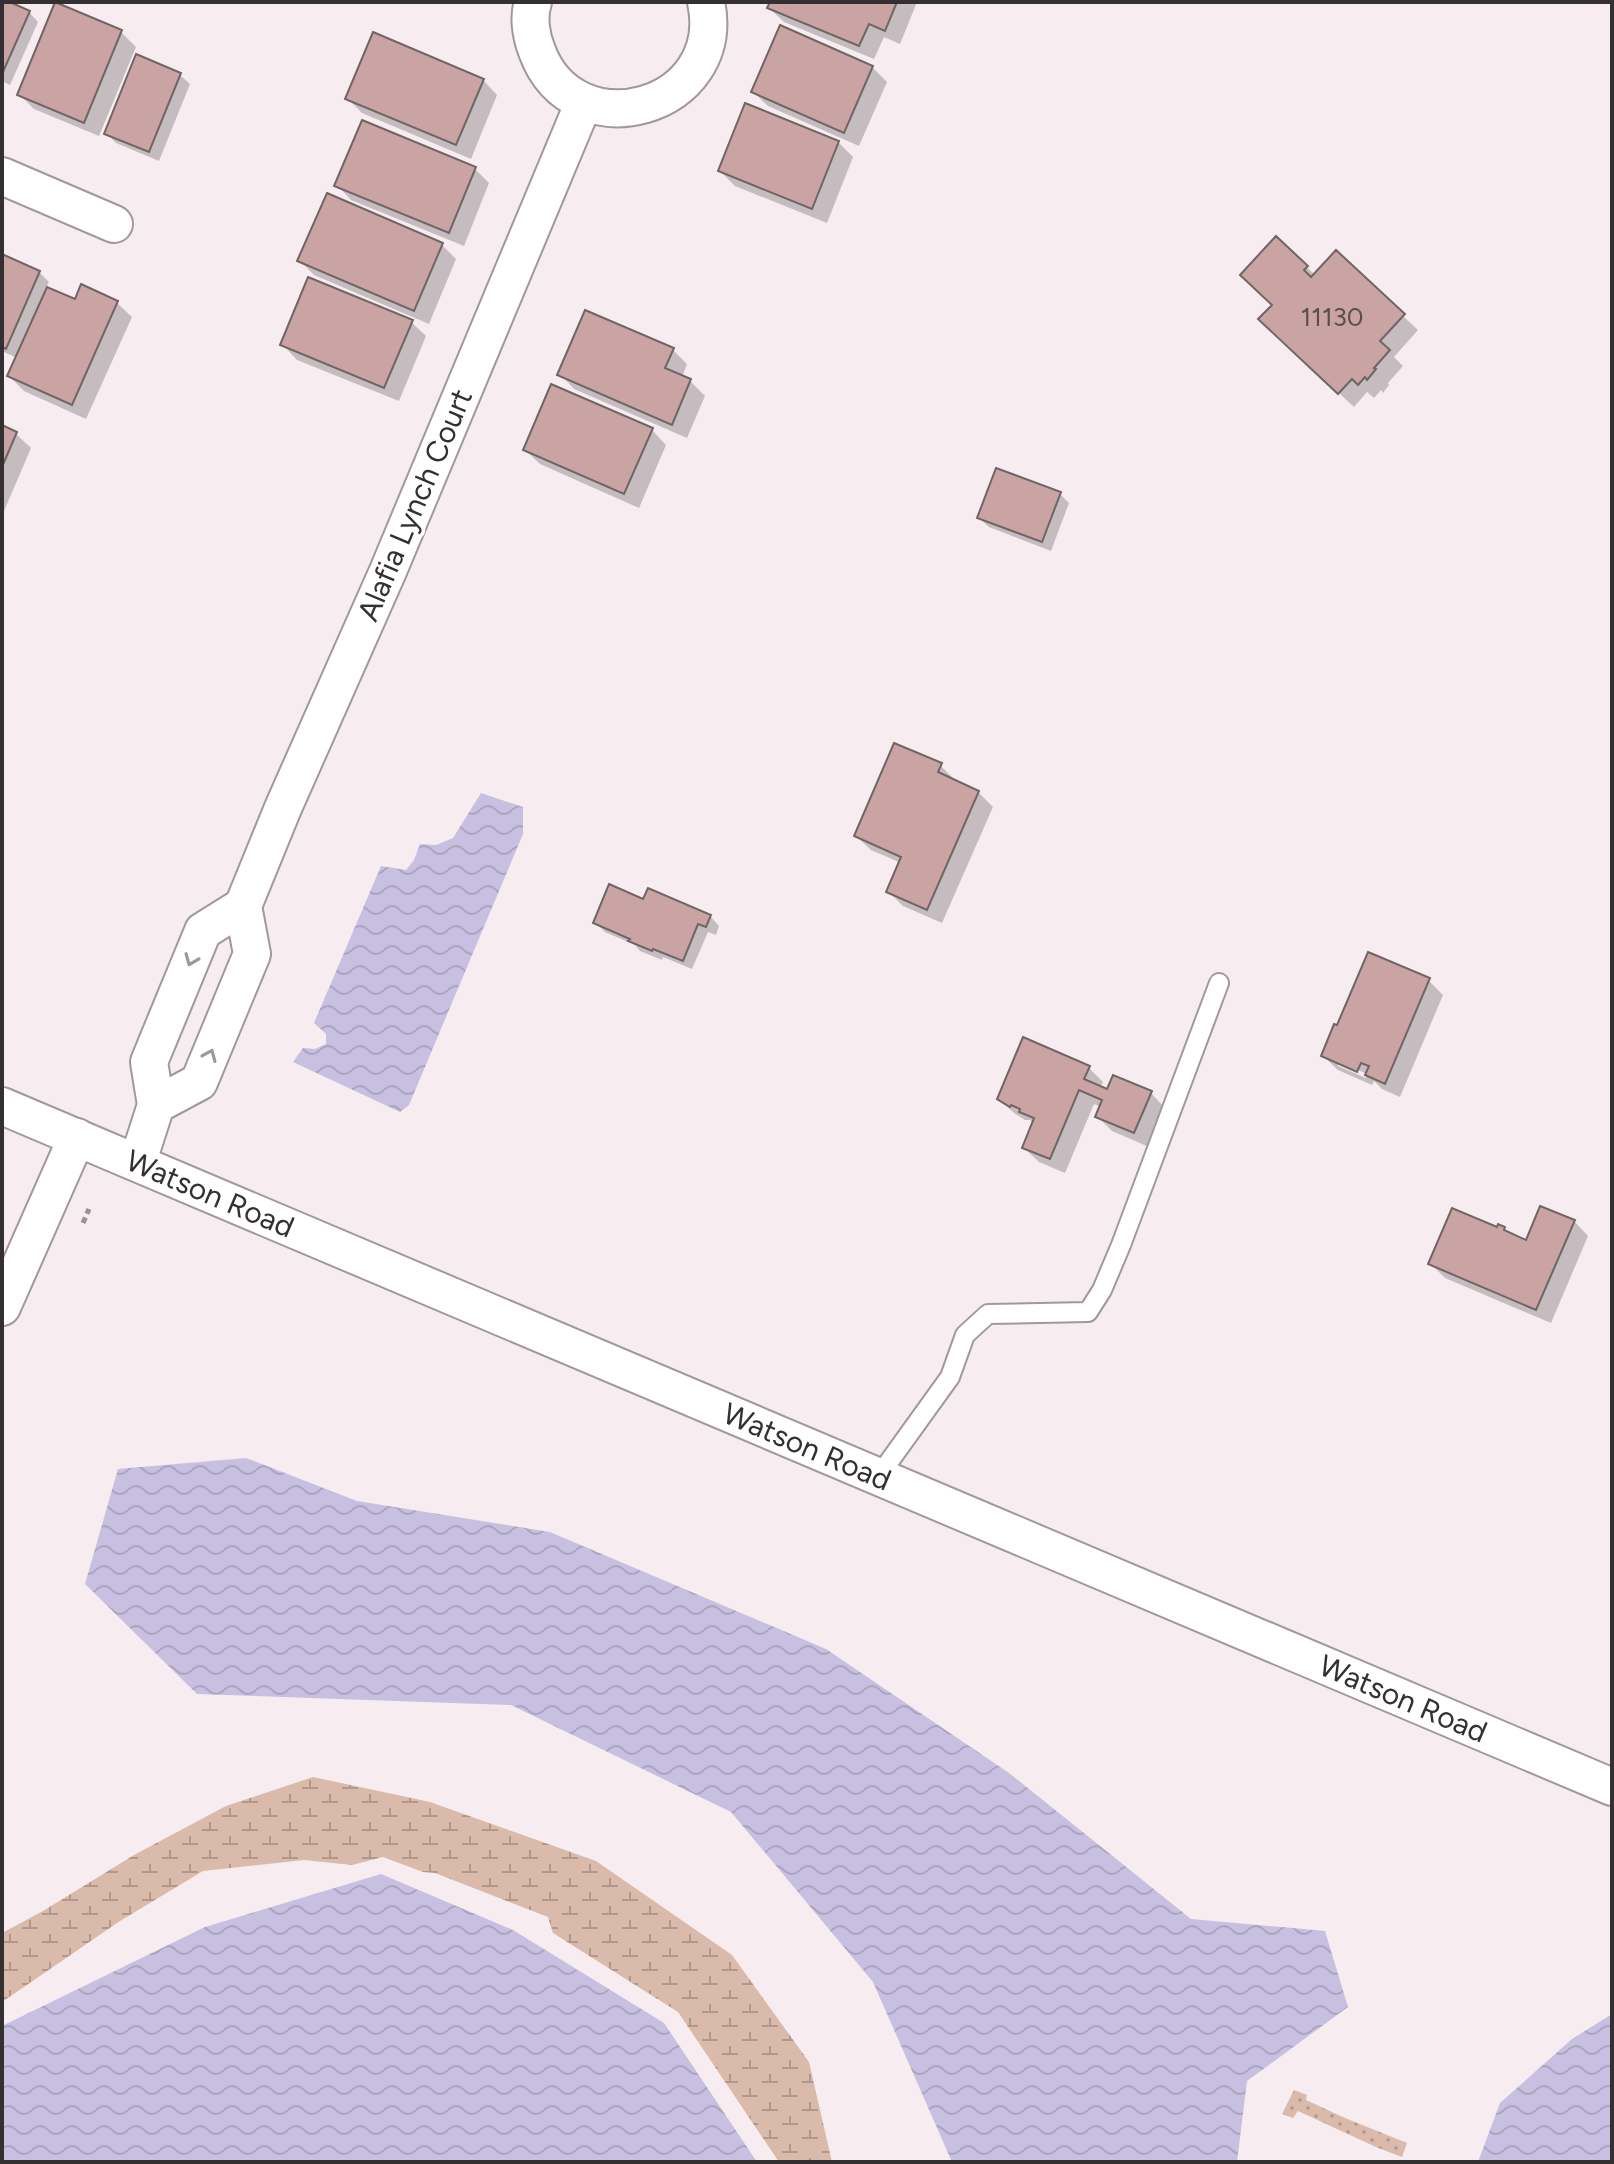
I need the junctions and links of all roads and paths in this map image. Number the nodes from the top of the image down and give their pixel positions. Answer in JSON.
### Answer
{"nodes":[{"id":1,"x":533,"y":2,"type":"edge"},
{"id":2,"x":706,"y":2,"type":"edge"},
{"id":3,"x":584,"y":102,"type":"junction"},
{"id":4,"x":2,"y":176,"type":"edge"},
{"id":5,"x":114,"y":224,"type":"dead end"},
{"id":6,"x":243,"y":906,"type":"junction"},
{"id":7,"x":1219,"y":983,"type":"dead end"},
{"id":8,"x":156,"y":1105,"type":"junction"},
{"id":9,"x":2,"y":1106,"type":"edge"},
{"id":10,"x":77,"y":1137,"type":"junction"},
{"id":11,"x":139,"y":1158,"type":"dead end"},
{"id":12,"x":2,"y":1307,"type":"edge"},
{"id":13,"x":878,"y":1477,"type":"junction"},
{"id":14,"x":1612,"y":1787,"type":"edge"}],
"edges":[{"from":1,"to":3,"type":"street"},
{"from":2,"to":3,"type":"street"},
{"from":3,"to":6,"type":"street","name":"Alafia Lynch Court"},
{"from":4,"to":5,"type":"street"},
{"from":6,"to":8,"type":"street","one_way":true},
{"from":8,"to":6,"type":"street","one_way":true},
{"from":7,"to":13,"type":"lane"},
{"from":8,"to":11,"type":"street"},
{"from":9,"to":10,"type":"street","name":"Watson Road"},
{"from":10,"to":12,"type":"street"},
{"from":10,"to":13,"type":"street","name":"Watson Road"},
{"from":13,"to":14,"type":"street","name":"Watson Road"}]}
